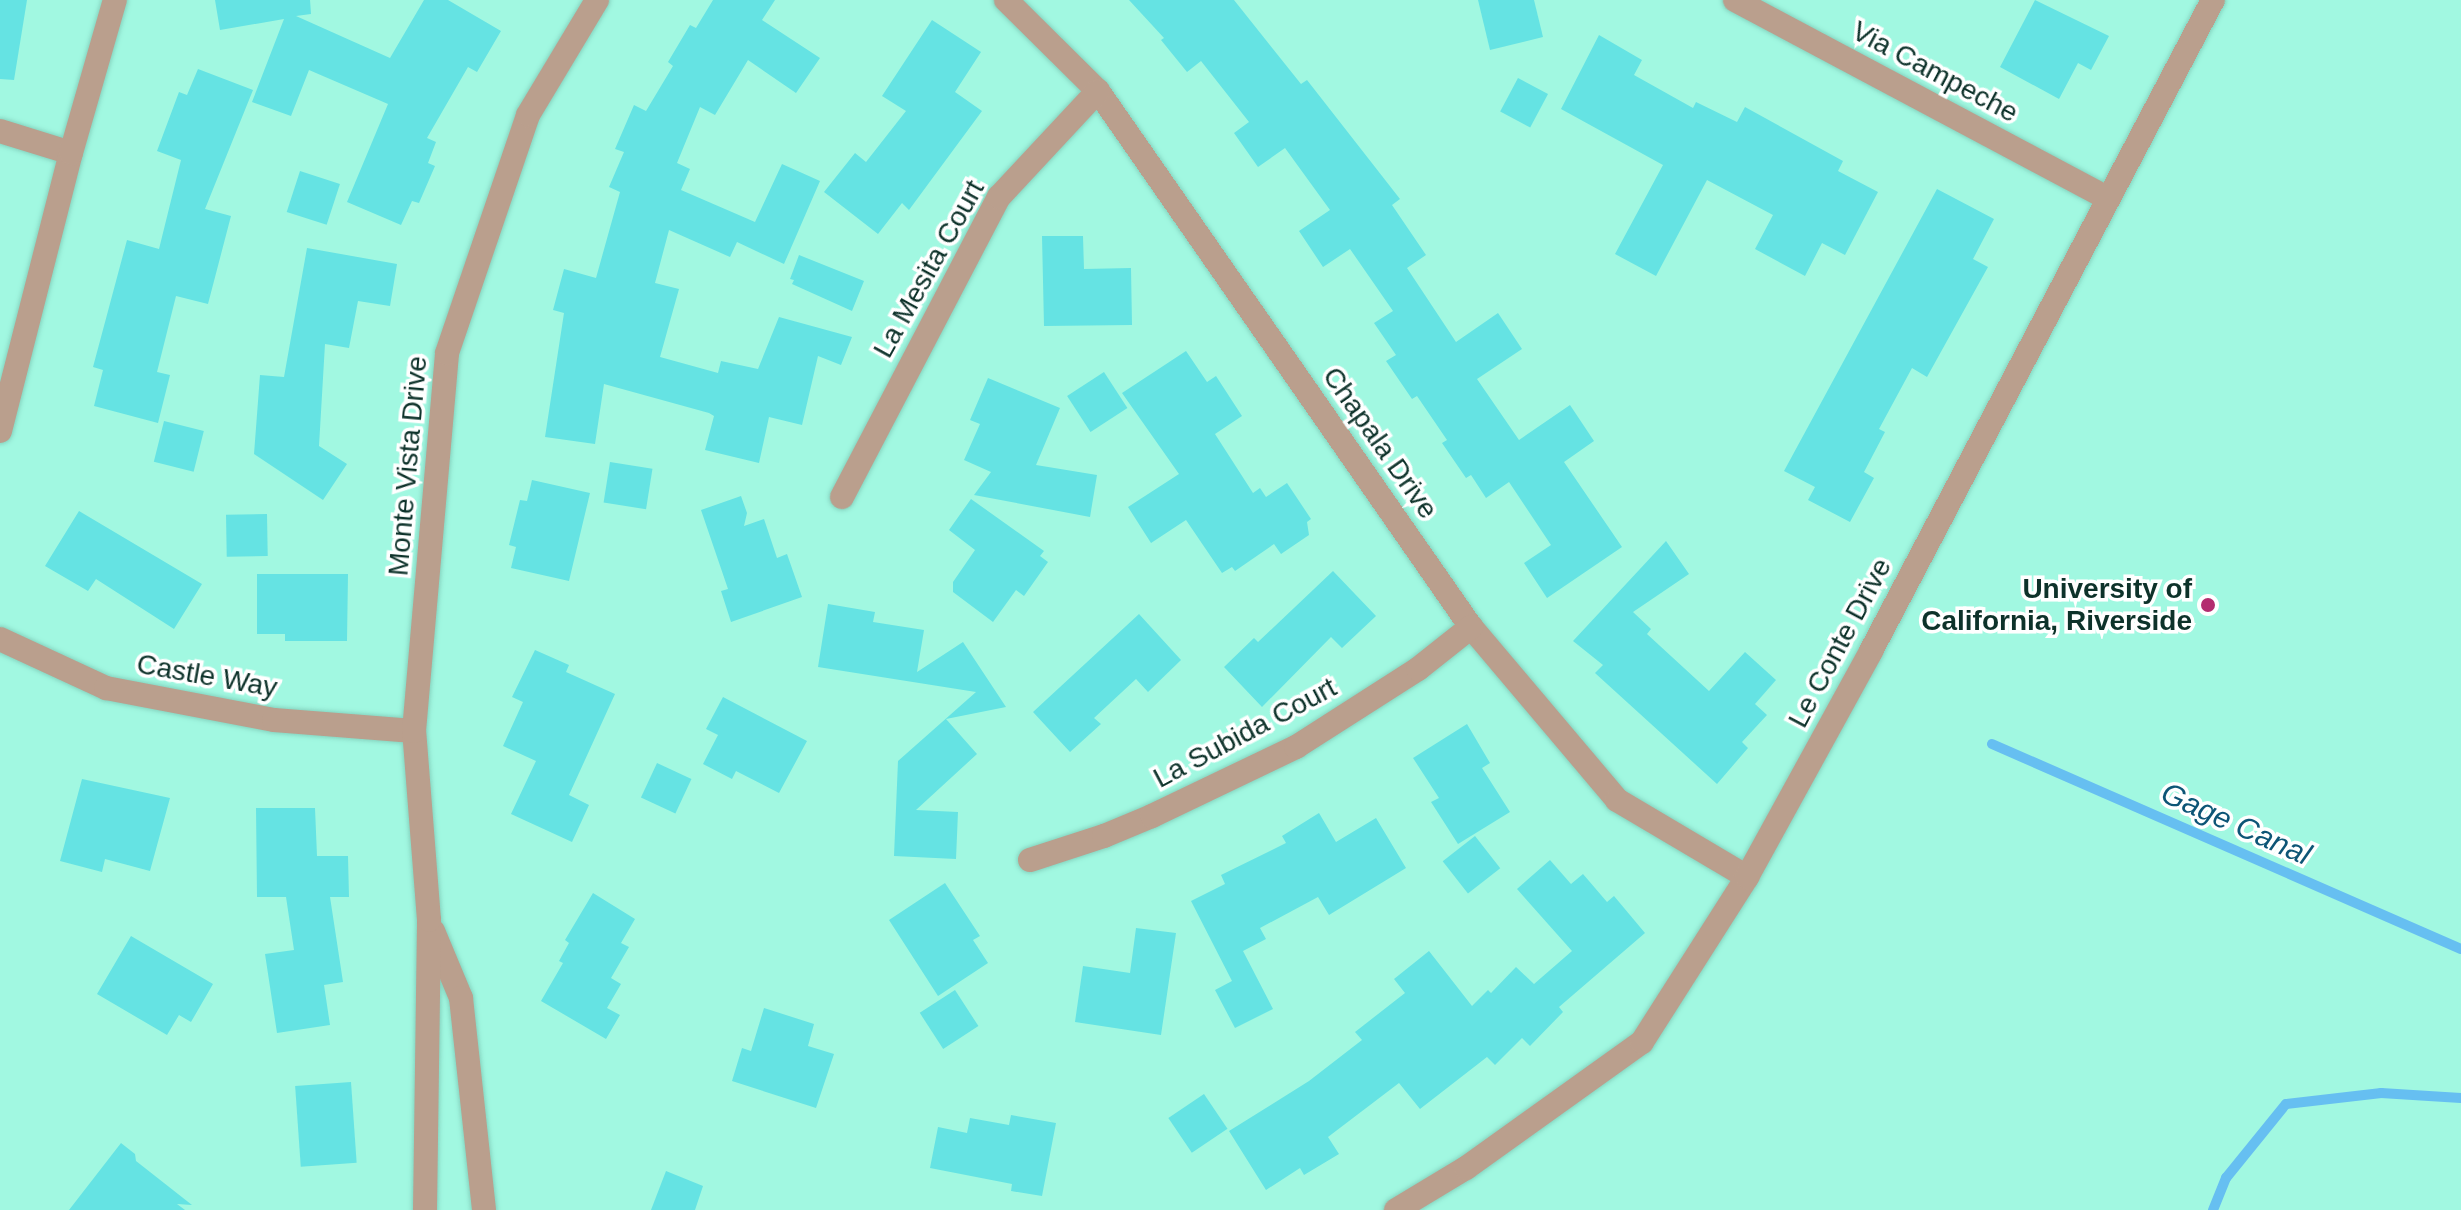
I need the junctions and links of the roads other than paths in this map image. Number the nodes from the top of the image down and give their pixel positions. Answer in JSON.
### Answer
{"nodes":[{"id":1,"x":115,"y":0,"type":"edge"},
{"id":2,"x":597,"y":0,"type":"edge"},
{"id":3,"x":1006,"y":0,"type":"edge"},
{"id":4,"x":1735,"y":0,"type":"edge"},
{"id":5,"x":2213,"y":0,"type":"edge"},
{"id":6,"x":1098,"y":91,"type":"junction"},
{"id":7,"x":0,"y":131,"type":"edge"},
{"id":8,"x":71,"y":153,"type":"junction"},
{"id":9,"x":2107,"y":198,"type":"junction"},
{"id":10,"x":0,"y":431,"type":"edge"},
{"id":11,"x":842,"y":497,"type":"dead end"},
{"id":12,"x":1471,"y":627,"type":"junction"},
{"id":13,"x":0,"y":639,"type":"edge"},
{"id":14,"x":414,"y":731,"type":"junction"},
{"id":15,"x":1030,"y":860,"type":"dead end"},
{"id":16,"x":1747,"y":877,"type":"junction"},
{"id":17,"x":429,"y":920,"type":"junction"},
{"id":18,"x":425,"y":1210,"type":"edge"},
{"id":19,"x":484,"y":1210,"type":"edge"},
{"id":20,"x":1396,"y":1210,"type":"edge"}],
"edges":[{"from":1,"to":8,"type":"street"},
{"from":2,"to":14,"type":"street","name":"Monte Vista Drive"},
{"from":3,"to":6,"type":"street","name":"Chapala Drive"},
{"from":4,"to":9,"type":"street","name":"Via Campeche"},
{"from":5,"to":9,"type":"street","name":"Le Conte Drive"},
{"from":6,"to":11,"type":"street","name":"La Mesita Court"},
{"from":6,"to":12,"type":"street","name":"Chapala Drive"},
{"from":7,"to":8,"type":"street"},
{"from":8,"to":10,"type":"street"},
{"from":9,"to":16,"type":"street","name":"Le Conte Drive"},
{"from":12,"to":15,"type":"street","name":"La Subida Court"},
{"from":12,"to":16,"type":"street","name":"Chapala Drive"},
{"from":13,"to":14,"type":"street","name":"Castle Way"},
{"from":14,"to":17,"type":"street","name":"Monte Vista Drive"},
{"from":16,"to":20,"type":"street","name":"Le Conte Drive"},
{"from":17,"to":18,"type":"street","name":"Monte Vista Drive"},
{"from":17,"to":19,"type":"street","name":"Monte Vista Drive"}]}
